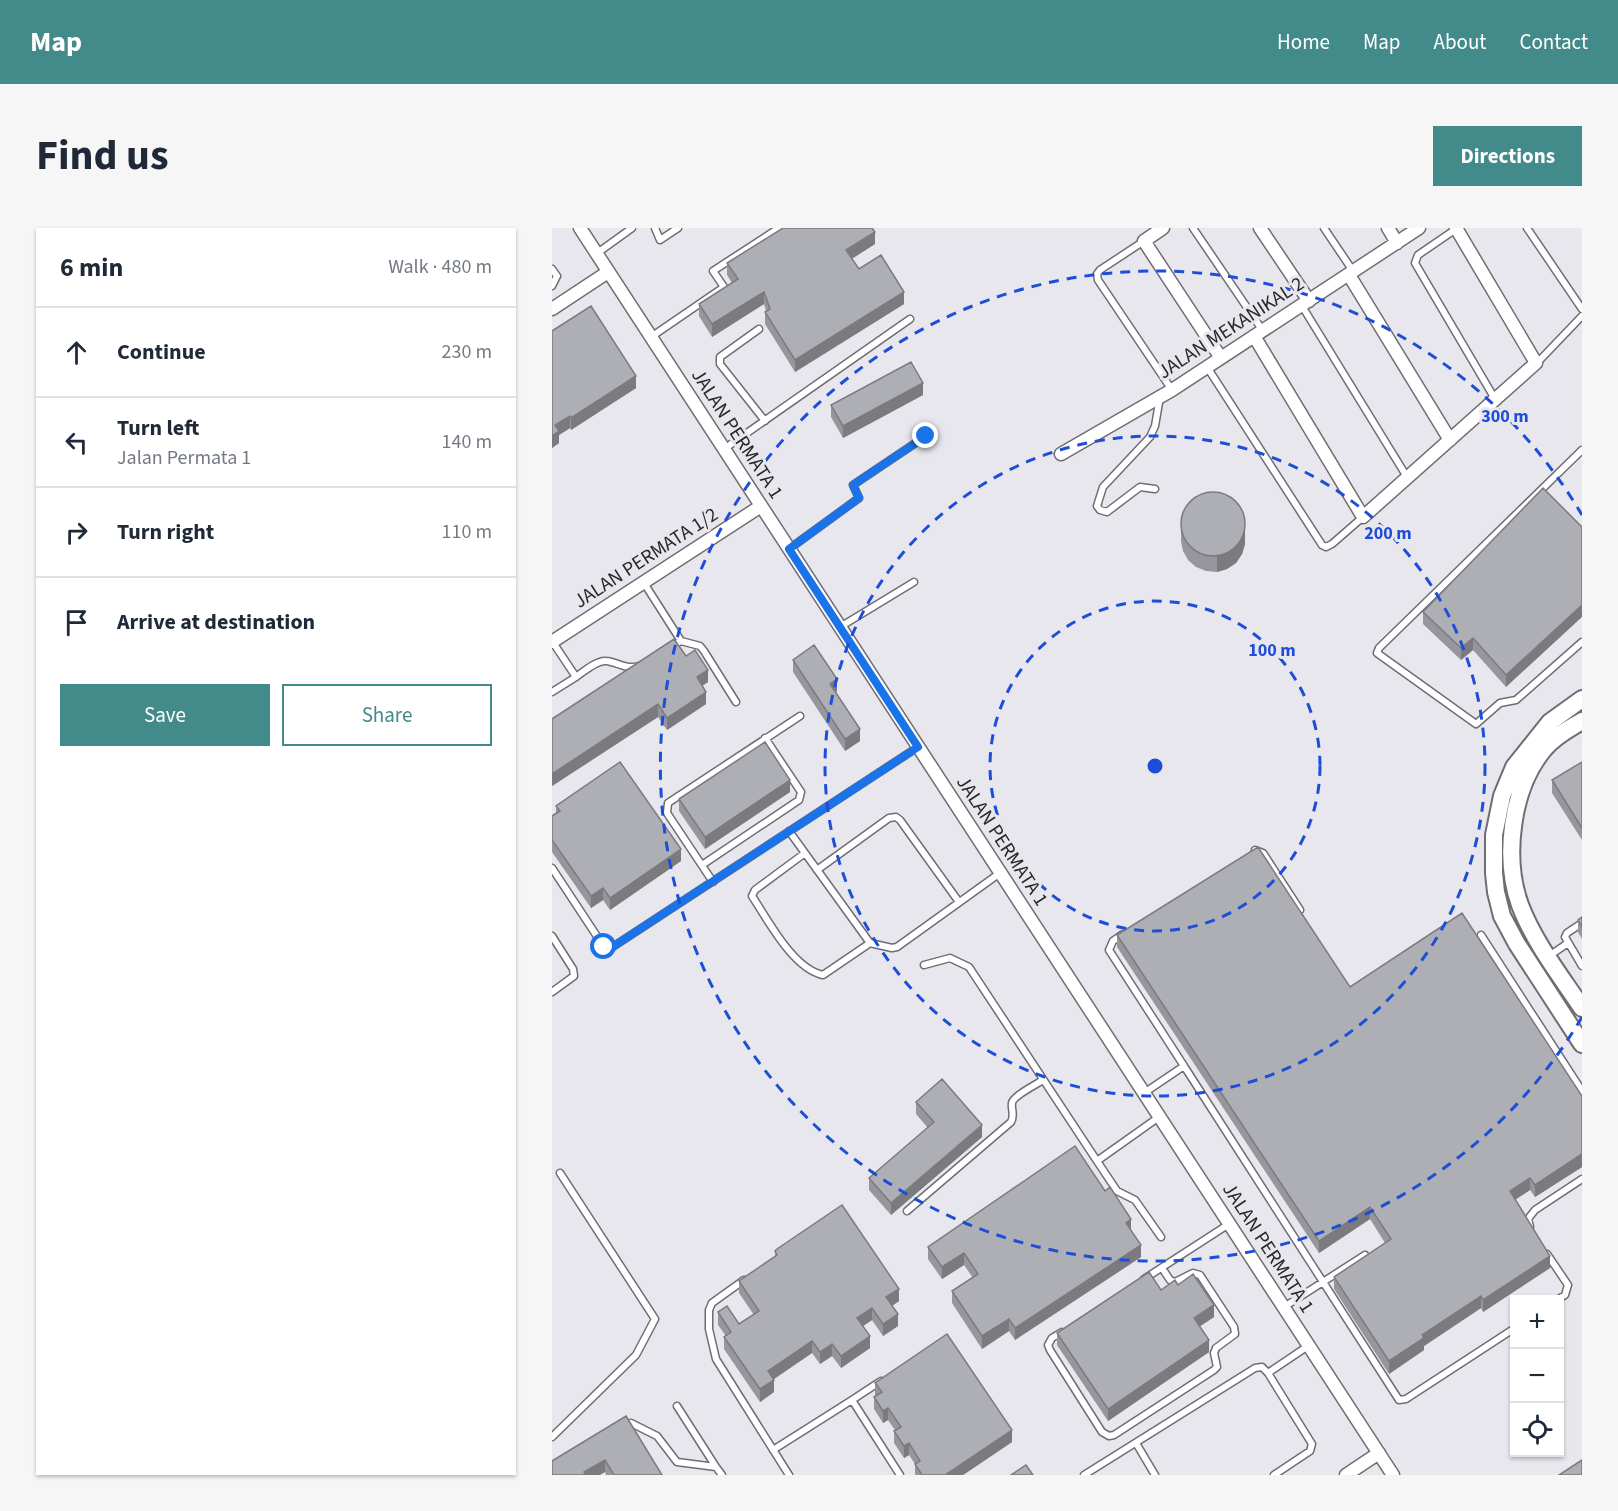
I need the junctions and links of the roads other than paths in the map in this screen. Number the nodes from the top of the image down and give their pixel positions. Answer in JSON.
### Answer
{"nodes":[{"id":1,"x":580,"y":228,"type":"edge"},
{"id":2,"x":632,"y":228,"type":"edge"},
{"id":3,"x":655,"y":228,"type":"edge"},
{"id":4,"x":678,"y":228,"type":"edge"},
{"id":5,"x":779,"y":228,"type":"edge"},
{"id":6,"x":1163,"y":228,"type":"edge"},
{"id":7,"x":1193,"y":228,"type":"edge"},
{"id":8,"x":1260,"y":228,"type":"edge"},
{"id":9,"x":1324,"y":228,"type":"edge"},
{"id":10,"x":1388,"y":228,"type":"edge"},
{"id":11,"x":1419,"y":228,"type":"edge"},
{"id":12,"x":1456,"y":228,"type":"edge"},
{"id":13,"x":1527,"y":228,"type":"edge"},
{"id":14,"x":1144,"y":241,"type":"junction"},
{"id":15,"x":1397,"y":243,"type":"junction"},
{"id":16,"x":596,"y":254,"type":"junction"},
{"id":17,"x":552,"y":269,"type":"edge"},
{"id":18,"x":608,"y":272,"type":"junction"},
{"id":19,"x":1351,"y":273,"type":"junction"},
{"id":20,"x":552,"y":286,"type":"edge"},
{"id":21,"x":1305,"y":304,"type":"junction"},
{"id":22,"x":552,"y":309,"type":"edge"},
{"id":23,"x":1582,"y":309,"type":"edge"},
{"id":24,"x":1582,"y":316,"type":"edge"},
{"id":25,"x":910,"y":320,"type":"dead end"},
{"id":26,"x":759,"y":330,"type":"dead end"},
{"id":27,"x":1259,"y":334,"type":"junction"},
{"id":28,"x":651,"y":337,"type":"junction"},
{"id":29,"x":1221,"y":358,"type":"junction"},
{"id":30,"x":1536,"y":363,"type":"junction"},
{"id":31,"x":1207,"y":367,"type":"junction"},
{"id":32,"x":1172,"y":390,"type":"junction"},
{"id":33,"x":1160,"y":396,"type":"junction"},
{"id":34,"x":1495,"y":399,"type":"junction"},
{"id":35,"x":765,"y":421,"type":"junction"},
{"id":36,"x":926,"y":436,"type":"dead end"},
{"id":37,"x":1450,"y":440,"type":"junction"},
{"id":38,"x":724,"y":449,"type":"junction"},
{"id":39,"x":1582,"y":450,"type":"edge"},
{"id":40,"x":1061,"y":454,"type":"dead end"},
{"id":41,"x":1407,"y":478,"type":"junction"},
{"id":42,"x":1155,"y":489,"type":"dead end"},
{"id":43,"x":761,"y":506,"type":"junction"},
{"id":44,"x":1363,"y":517,"type":"junction"},
{"id":45,"x":789,"y":549,"type":"junction"},
{"id":46,"x":914,"y":582,"type":"dead end"},
{"id":47,"x":644,"y":583,"type":"junction"},
{"id":48,"x":840,"y":627,"type":"junction"},
{"id":49,"x":552,"y":641,"type":"edge"},
{"id":50,"x":681,"y":641,"type":"junction"},
{"id":51,"x":1582,"y":642,"type":"edge"},
{"id":52,"x":662,"y":652,"type":"edge"},
{"id":53,"x":644,"y":664,"type":"edge"},
{"id":54,"x":576,"y":677,"type":"junction"},
{"id":55,"x":552,"y":692,"type":"edge"},
{"id":56,"x":1582,"y":699,"type":"edge"},
{"id":57,"x":736,"y":702,"type":"dead end"},
{"id":58,"x":800,"y":716,"type":"dead end"},
{"id":59,"x":1582,"y":721,"type":"edge"},
{"id":60,"x":765,"y":738,"type":"junction"},
{"id":61,"x":918,"y":747,"type":"junction"},
{"id":62,"x":789,"y":831,"type":"junction"},
{"id":63,"x":805,"y":853,"type":"junction"},
{"id":64,"x":1244,"y":856,"type":"edge"},
{"id":65,"x":702,"y":865,"type":"junction"},
{"id":66,"x":552,"y":868,"type":"edge"},
{"id":67,"x":817,"y":870,"type":"junction"},
{"id":68,"x":1000,"y":873,"type":"junction"},
{"id":69,"x":713,"y":882,"type":"junction"},
{"id":70,"x":959,"y":902,"type":"junction"},
{"id":71,"x":1300,"y":910,"type":"edge"},
{"id":72,"x":1582,"y":923,"type":"edge"},
{"id":73,"x":1131,"y":929,"type":"edge"},
{"id":74,"x":1481,"y":935,"type":"dead end"},
{"id":75,"x":552,"y":936,"type":"edge"},
{"id":76,"x":870,"y":943,"type":"junction"},
{"id":77,"x":1568,"y":943,"type":"junction"},
{"id":78,"x":1548,"y":956,"type":"junction"},
{"id":79,"x":924,"y":965,"type":"dead end"},
{"id":80,"x":1582,"y":966,"type":"edge"},
{"id":81,"x":552,"y":992,"type":"edge"},
{"id":82,"x":1582,"y":1008,"type":"edge"},
{"id":83,"x":1582,"y":1044,"type":"edge"},
{"id":84,"x":1184,"y":1066,"type":"junction"},
{"id":85,"x":1043,"y":1080,"type":"junction"},
{"id":86,"x":1582,"y":1091,"type":"edge"},
{"id":87,"x":1144,"y":1093,"type":"junction"},
{"id":88,"x":1159,"y":1117,"type":"junction"},
{"id":89,"x":1097,"y":1161,"type":"junction"},
{"id":90,"x":560,"y":1173,"type":"dead end"},
{"id":91,"x":1582,"y":1179,"type":"edge"},
{"id":92,"x":907,"y":1211,"type":"dead end"},
{"id":93,"x":1229,"y":1224,"type":"junction"},
{"id":94,"x":1161,"y":1237,"type":"dead end"},
{"id":95,"x":1536,"y":1237,"type":"edge"},
{"id":96,"x":1543,"y":1247,"type":"edge"},
{"id":97,"x":1365,"y":1255,"type":"edge"},
{"id":98,"x":1162,"y":1268,"type":"junction"},
{"id":99,"x":747,"y":1278,"type":"edge"},
{"id":100,"x":1322,"y":1283,"type":"junction"},
{"id":101,"x":1134,"y":1285,"type":"edge"},
{"id":102,"x":1564,"y":1296,"type":"edge"},
{"id":103,"x":1284,"y":1308,"type":"junction"},
{"id":104,"x":1070,"y":1327,"type":"edge"},
{"id":105,"x":1510,"y":1331,"type":"edge"},
{"id":106,"x":1308,"y":1346,"type":"junction"},
{"id":107,"x":1268,"y":1373,"type":"junction"},
{"id":108,"x":891,"y":1374,"type":"edge"},
{"id":109,"x":852,"y":1400,"type":"junction"},
{"id":110,"x":677,"y":1406,"type":"dead end"},
{"id":111,"x":631,"y":1423,"type":"edge"},
{"id":112,"x":552,"y":1437,"type":"edge"},
{"id":113,"x":1136,"y":1443,"type":"junction"},
{"id":114,"x":773,"y":1450,"type":"junction"},
{"id":115,"x":1379,"y":1453,"type":"junction"},
{"id":116,"x":716,"y":1467,"type":"junction"},
{"id":117,"x":722,"y":1475,"type":"edge"},
{"id":118,"x":789,"y":1475,"type":"edge"},
{"id":119,"x":900,"y":1475,"type":"edge"},
{"id":120,"x":1084,"y":1475,"type":"edge"},
{"id":121,"x":1155,"y":1475,"type":"edge"},
{"id":122,"x":1274,"y":1475,"type":"edge"},
{"id":123,"x":1346,"y":1475,"type":"edge"},
{"id":124,"x":1393,"y":1475,"type":"edge"}],
"edges":[{"from":1,"to":16,"type":"street","name":"JALAN PERMATA 1"},
{"from":2,"to":16,"type":"lane"},
{"from":3,"to":4,"type":"lane"},
{"from":5,"to":28,"type":"lane"},
{"from":6,"to":14,"type":"street"},
{"from":7,"to":27,"type":"lane"},
{"from":8,"to":21,"type":"street"},
{"from":9,"to":19,"type":"lane"},
{"from":10,"to":15,"type":"street"},
{"from":11,"to":15,"type":"street","name":"JALAN MEKANIKAL 2"},
{"from":12,"to":30,"type":"street"},
{"from":12,"to":34,"type":"lane"},
{"from":13,"to":23,"type":"lane"},
{"from":14,"to":29,"type":"street"},
{"from":14,"to":32,"type":"lane"},
{"from":15,"to":19,"type":"street","name":"JALAN MEKANIKAL 2"},
{"from":16,"to":18,"type":"street","name":"JALAN PERMATA 1"},
{"from":17,"to":20,"type":"lane"},
{"from":18,"to":22,"type":"street"},
{"from":18,"to":28,"type":"street","name":"JALAN PERMATA 1"},
{"from":19,"to":21,"type":"street","name":"JALAN MEKANIKAL 2"},
{"from":19,"to":37,"type":"street"},
{"from":21,"to":27,"type":"street","name":"JALAN MEKANIKAL 2"},
{"from":21,"to":41,"type":"lane"},
{"from":24,"to":30,"type":"lane"},
{"from":25,"to":35,"type":"lane"},
{"from":26,"to":35,"type":"lane"},
{"from":27,"to":29,"type":"street","name":"JALAN MEKANIKAL 2"},
{"from":27,"to":44,"type":"street"},
{"from":28,"to":38,"type":"street","name":"JALAN PERMATA 1"},
{"from":29,"to":31,"type":"street","name":"JALAN MEKANIKAL 2"},
{"from":30,"to":34,"type":"street"},
{"from":31,"to":32,"type":"street","name":"JALAN MEKANIKAL 2"},
{"from":31,"to":44,"type":"lane"},
{"from":32,"to":33,"type":"street","name":"JALAN MEKANIKAL 2"},
{"from":33,"to":40,"type":"street","name":"JALAN MEKANIKAL 2"},
{"from":33,"to":42,"type":"lane"},
{"from":34,"to":37,"type":"street"},
{"from":35,"to":38,"type":"lane"},
{"from":36,"to":45,"type":"lane"},
{"from":37,"to":41,"type":"street"},
{"from":38,"to":43,"type":"street","name":"JALAN PERMATA 1"},
{"from":39,"to":51,"type":"lane"},
{"from":41,"to":44,"type":"street"},
{"from":43,"to":45,"type":"street","name":"JALAN PERMATA 1"},
{"from":43,"to":47,"type":"street","name":"JALAN PERMATA 1/2"},
{"from":45,"to":48,"type":"street","name":"JALAN PERMATA 1"},
{"from":46,"to":48,"type":"lane"},
{"from":47,"to":49,"type":"street","name":"JALAN PERMATA 1/2"},
{"from":47,"to":50,"type":"lane"},
{"from":48,"to":61,"type":"street","name":"JALAN PERMATA 1"},
{"from":49,"to":54,"type":"lane"},
{"from":50,"to":52,"type":"lane"},
{"from":50,"to":57,"type":"lane"},
{"from":53,"to":54,"type":"lane"},
{"from":54,"to":55,"type":"lane"},
{"from":56,"to":83,"type":"street"},
{"from":58,"to":60,"type":"lane"},
{"from":59,"to":78,"type":"street"},
{"from":60,"to":65,"type":"lane"},
{"from":60,"to":65,"type":"lane"},
{"from":61,"to":62,"type":"lane"},
{"from":61,"to":68,"type":"street","name":"JALAN PERMATA 1"},
{"from":62,"to":63,"type":"lane"},
{"from":62,"to":69,"type":"lane"},
{"from":63,"to":67,"type":"lane"},
{"from":63,"to":76,"type":"lane"},
{"from":64,"to":71,"type":"lane"},
{"from":65,"to":69,"type":"lane"},
{"from":66,"to":69,"type":"lane"},
{"from":67,"to":70,"type":"lane"},
{"from":67,"to":76,"type":"lane"},
{"from":68,"to":70,"type":"lane"},
{"from":68,"to":87,"type":"street","name":"JALAN PERMATA 1"},
{"from":70,"to":76,"type":"lane"},
{"from":72,"to":77,"type":"lane"},
{"from":73,"to":84,"type":"lane"},
{"from":74,"to":86,"type":"lane"},
{"from":75,"to":81,"type":"lane"},
{"from":77,"to":78,"type":"lane"},
{"from":77,"to":80,"type":"lane"},
{"from":78,"to":82,"type":"street"},
{"from":79,"to":85,"type":"lane"},
{"from":84,"to":87,"type":"lane"},
{"from":84,"to":100,"type":"lane"},
{"from":85,"to":89,"type":"lane"},
{"from":85,"to":92,"type":"lane"},
{"from":87,"to":88,"type":"street","name":"JALAN PERMATA 1"},
{"from":88,"to":89,"type":"lane"},
{"from":88,"to":93,"type":"street","name":"JALAN PERMATA 1"},
{"from":89,"to":94,"type":"lane"},
{"from":90,"to":112,"type":"lane"},
{"from":91,"to":95,"type":"lane"},
{"from":93,"to":98,"type":"lane"},
{"from":93,"to":103,"type":"street","name":"JALAN PERMATA 1"},
{"from":96,"to":102,"type":"lane"},
{"from":97,"to":100,"type":"lane"},
{"from":98,"to":101,"type":"lane"},
{"from":98,"to":104,"type":"lane"},
{"from":99,"to":114,"type":"lane"},
{"from":100,"to":103,"type":"lane"},
{"from":100,"to":105,"type":"lane"},
{"from":103,"to":106,"type":"street","name":"JALAN PERMATA 1"},
{"from":106,"to":107,"type":"lane"},
{"from":106,"to":115,"type":"street","name":"JALAN PERMATA 1"},
{"from":107,"to":113,"type":"lane"},
{"from":107,"to":122,"type":"lane"},
{"from":108,"to":109,"type":"lane"},
{"from":109,"to":114,"type":"lane"},
{"from":109,"to":119,"type":"lane"},
{"from":110,"to":116,"type":"lane"},
{"from":111,"to":116,"type":"lane"},
{"from":113,"to":120,"type":"lane"},
{"from":113,"to":121,"type":"lane"},
{"from":114,"to":118,"type":"lane"},
{"from":115,"to":123,"type":"street"},
{"from":115,"to":124,"type":"street","name":"JALAN PERMATA 1"},
{"from":116,"to":117,"type":"lane"}]}
